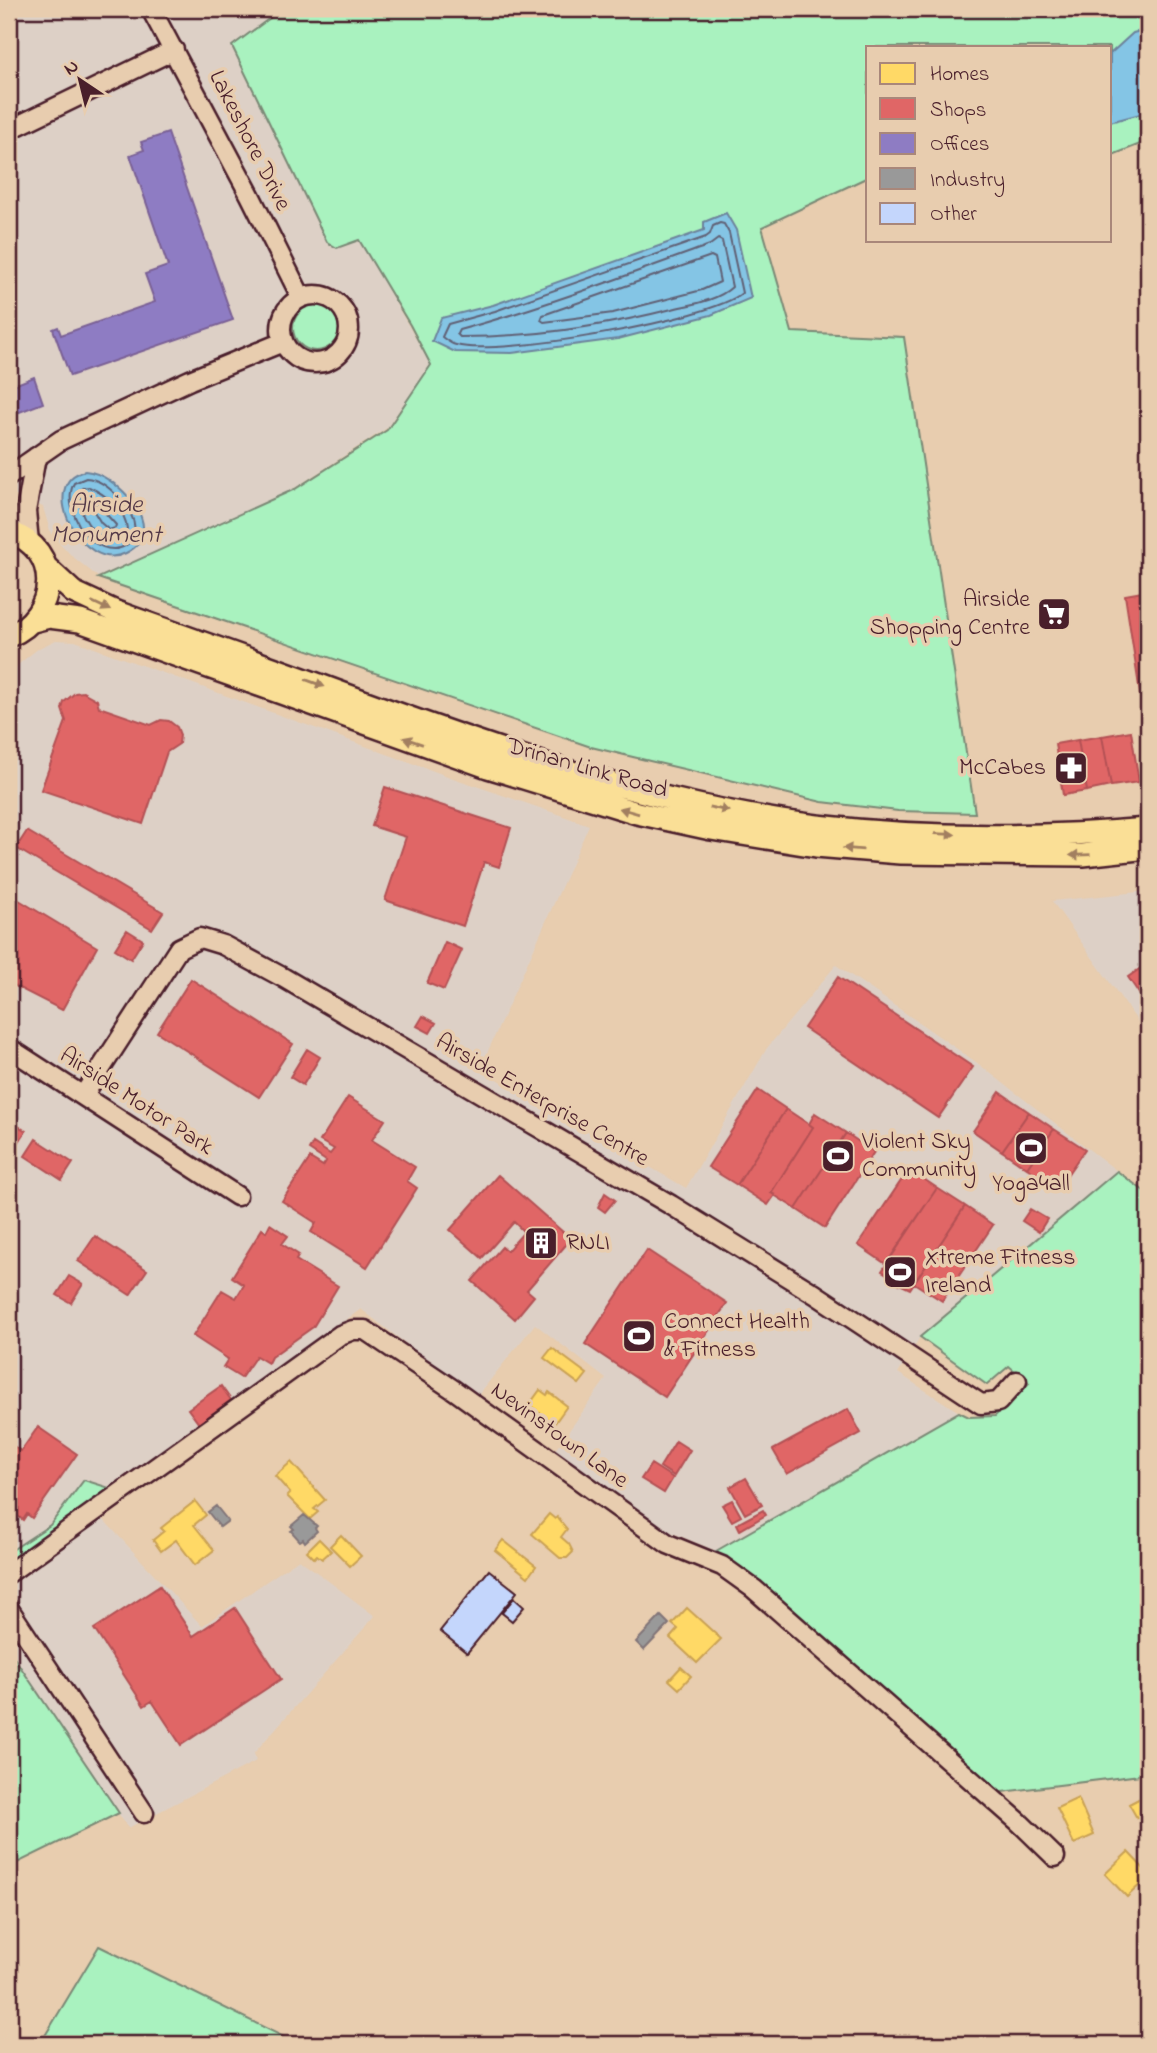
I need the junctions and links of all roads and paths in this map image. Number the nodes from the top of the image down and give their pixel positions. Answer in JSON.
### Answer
{"nodes":[{"id":1,"x":152,"y":9,"type":"edge"},
{"id":2,"x":174,"y":50,"type":"junction"},
{"id":3,"x":9,"y":130,"type":"edge"},
{"id":4,"x":301,"y":298,"type":"junction"},
{"id":5,"x":283,"y":342,"type":"junction"},
{"id":6,"x":36,"y":457,"type":"junction"},
{"id":7,"x":9,"y":476,"type":"edge"},
{"id":8,"x":9,"y":532,"type":"edge"},
{"id":9,"x":29,"y":542,"type":"junction"},
{"id":10,"x":46,"y":567,"type":"junction"},
{"id":11,"x":33,"y":621,"type":"junction"},
{"id":12,"x":9,"y":636,"type":"edge"},
{"id":13,"x":1148,"y":829,"type":"edge"},
{"id":14,"x":1148,"y":848,"type":"edge"},
{"id":15,"x":9,"y":1048,"type":"edge"},
{"id":16,"x":83,"y":1097,"type":"junction"},
{"id":17,"x":237,"y":1196,"type":"dead end"},
{"id":18,"x":1017,"y":1381,"type":"dead end"},
{"id":19,"x":9,"y":1573,"type":"edge"},
{"id":20,"x":9,"y":1609,"type":"edge"},
{"id":21,"x":145,"y":1813,"type":"dead end"},
{"id":22,"x":1055,"y":1857,"type":"dead end"}],
"edges":[{"from":1,"to":2,"type":"street","name":"Lakeshore Drive"},
{"from":2,"to":3,"type":"street"},
{"from":2,"to":4,"type":"street","name":"Lakeshore Drive"},
{"from":4,"to":5,"type":"street"},
{"from":4,"to":5,"type":"street"},
{"from":5,"to":6,"type":"street"},
{"from":6,"to":7,"type":"street"},
{"from":6,"to":9,"type":"street"},
{"from":8,"to":9,"type":"main road"},
{"from":9,"to":10,"type":"main road","name":"Drinan Link Road"},
{"from":10,"to":11,"type":"main road"},
{"from":10,"to":13,"type":"main road","name":"Drinan Link Road","one_way":true},
{"from":11,"to":12,"type":"main road"},
{"from":14,"to":11,"type":"main road","name":"Drinan Link Road","one_way":true},
{"from":15,"to":16,"type":"street","name":"Airside Motor Park"},
{"from":16,"to":17,"type":"street","name":"Airside Motor Park"},
{"from":16,"to":18,"type":"street","name":"Airside Enterprise Centre"},
{"from":19,"to":22,"type":"street","name":"Nevinstown Lane"},
{"from":20,"to":21,"type":"street"}]}
